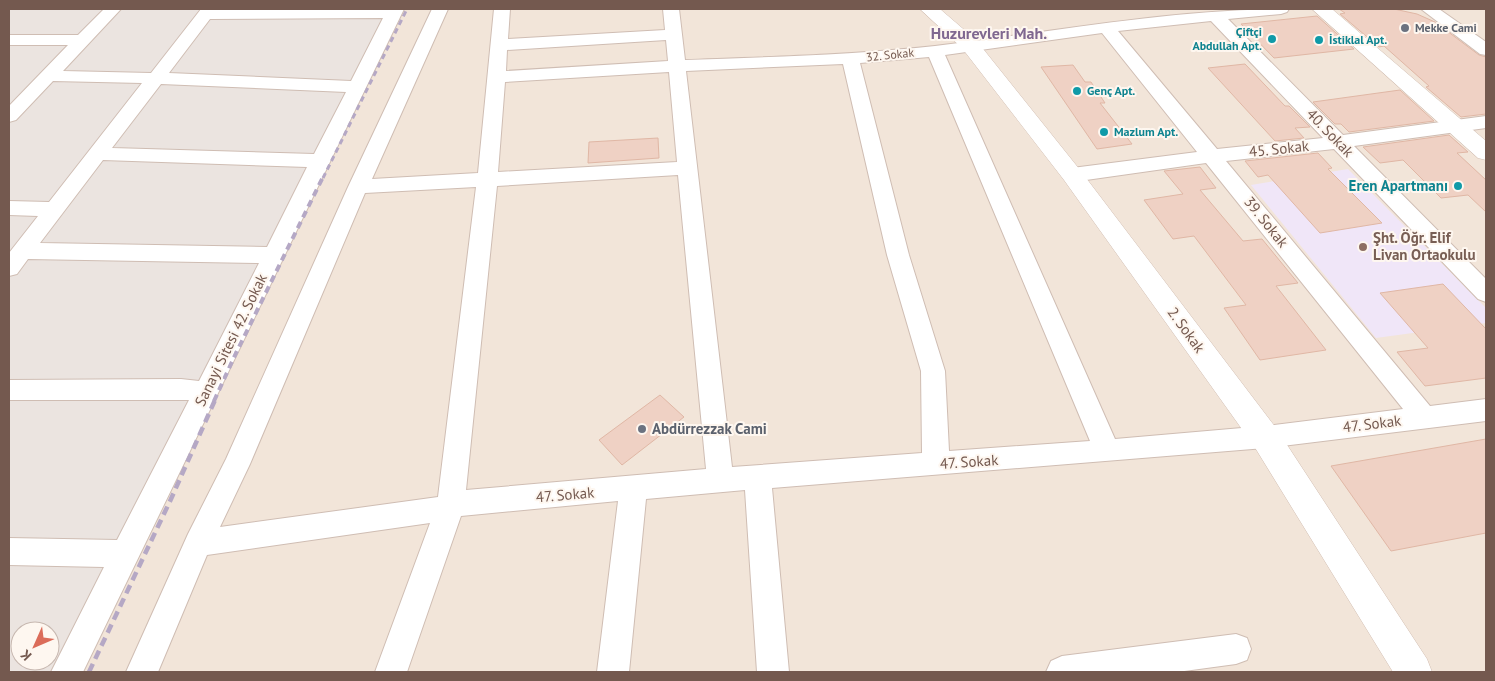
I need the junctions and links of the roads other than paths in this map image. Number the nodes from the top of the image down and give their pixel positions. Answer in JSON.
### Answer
{"nodes":[{"id":1,"x":113,"y":9,"type":"edge"},
{"id":2,"x":445,"y":9,"type":"edge"},
{"id":3,"x":502,"y":9,"type":"edge"},
{"id":4,"x":671,"y":9,"type":"edge"},
{"id":5,"x":929,"y":9,"type":"edge"},
{"id":6,"x":1281,"y":9,"type":"edge"},
{"id":7,"x":1321,"y":9,"type":"edge"},
{"id":8,"x":1429,"y":9,"type":"edge"},
{"id":9,"x":394,"y":11,"type":"edge"},
{"id":10,"x":207,"y":12,"type":"edge"},
{"id":11,"x":1215,"y":16,"type":"junction"},
{"id":12,"x":1106,"y":27,"type":"junction"},
{"id":13,"x":674,"y":34,"type":"junction"},
{"id":14,"x":9,"y":40,"type":"edge"},
{"id":15,"x":82,"y":40,"type":"junction"},
{"id":16,"x":970,"y":44,"type":"junction"},
{"id":17,"x":499,"y":45,"type":"junction"},
{"id":18,"x":1486,"y":50,"type":"edge"},
{"id":19,"x":935,"y":51,"type":"junction"},
{"id":20,"x":850,"y":59,"type":"junction"},
{"id":21,"x":676,"y":66,"type":"junction"},
{"id":22,"x":47,"y":76,"type":"junction"},
{"id":23,"x":497,"y":77,"type":"junction"},
{"id":24,"x":156,"y":78,"type":"junction"},
{"id":25,"x":356,"y":87,"type":"junction"},
{"id":26,"x":10,"y":113,"type":"edge"},
{"id":27,"x":1486,"y":122,"type":"edge"},
{"id":28,"x":1456,"y":126,"type":"junction"},
{"id":29,"x":1339,"y":142,"type":"junction"},
{"id":30,"x":1486,"y":153,"type":"edge"},
{"id":31,"x":97,"y":154,"type":"junction"},
{"id":32,"x":1212,"y":156,"type":"junction"},
{"id":33,"x":319,"y":161,"type":"junction"},
{"id":34,"x":688,"y":168,"type":"junction"},
{"id":35,"x":1072,"y":175,"type":"junction"},
{"id":36,"x":488,"y":179,"type":"junction"},
{"id":37,"x":358,"y":187,"type":"junction"},
{"id":38,"x":9,"y":208,"type":"edge"},
{"id":39,"x":54,"y":209,"type":"junction"},
{"id":40,"x":274,"y":254,"type":"junction"},
{"id":41,"x":15,"y":260,"type":"edge"},
{"id":42,"x":1486,"y":293,"type":"edge"},
{"id":43,"x":9,"y":390,"type":"edge"},
{"id":44,"x":206,"y":392,"type":"junction"},
{"id":45,"x":1486,"y":410,"type":"edge"},
{"id":46,"x":1425,"y":418,"type":"junction"},
{"id":47,"x":1265,"y":437,"type":"junction"},
{"id":48,"x":1108,"y":451,"type":"junction"},
{"id":49,"x":936,"y":464,"type":"junction"},
{"id":50,"x":758,"y":478,"type":"junction"},
{"id":51,"x":720,"y":480,"type":"junction"},
{"id":52,"x":633,"y":489,"type":"junction"},
{"id":53,"x":451,"y":506,"type":"junction"},
{"id":54,"x":198,"y":543,"type":"junction"},
{"id":55,"x":9,"y":551,"type":"edge"},
{"id":56,"x":126,"y":554,"type":"junction"},
{"id":57,"x":1236,"y":649,"type":"dead end"},
{"id":58,"x":1093,"y":670,"type":"edge"},
{"id":59,"x":67,"y":672,"type":"edge"},
{"id":60,"x":142,"y":672,"type":"edge"},
{"id":61,"x":391,"y":672,"type":"edge"},
{"id":62,"x":613,"y":672,"type":"edge"},
{"id":63,"x":773,"y":672,"type":"edge"},
{"id":64,"x":1062,"y":672,"type":"edge"},
{"id":65,"x":1414,"y":672,"type":"edge"}],
"edges":[{"from":1,"to":15,"type":"street"},
{"from":2,"to":37,"type":"street"},
{"from":3,"to":17,"type":"street"},
{"from":4,"to":13,"type":"street"},
{"from":5,"to":16,"type":"street","name":"2. Sokak"},
{"from":6,"to":11,"type":"street","name":"32. Sokak"},
{"from":7,"to":28,"type":"street"},
{"from":8,"to":18,"type":"street"},
{"from":9,"to":10,"type":"street"},
{"from":9,"to":25,"type":"street","name":"Sanayi Sitesi 42. Sokak"},
{"from":10,"to":24,"type":"street"},
{"from":11,"to":12,"type":"street","name":"32. Sokak"},
{"from":11,"to":29,"type":"street","name":"40. Sokak"},
{"from":12,"to":16,"type":"street","name":"32. Sokak"},
{"from":12,"to":32,"type":"street","name":"39. Sokak"},
{"from":13,"to":17,"type":"street"},
{"from":13,"to":21,"type":"street"},
{"from":14,"to":15,"type":"street"},
{"from":15,"to":22,"type":"street"},
{"from":16,"to":19,"type":"street","name":"32. Sokak"},
{"from":16,"to":35,"type":"street","name":"2. Sokak"},
{"from":17,"to":23,"type":"street"},
{"from":19,"to":20,"type":"street","name":"32. Sokak"},
{"from":19,"to":48,"type":"street"},
{"from":20,"to":21,"type":"street","name":"32. Sokak"},
{"from":20,"to":49,"type":"street"},
{"from":21,"to":23,"type":"street","name":"32. Sokak"},
{"from":21,"to":34,"type":"street"},
{"from":22,"to":24,"type":"street"},
{"from":22,"to":26,"type":"street"},
{"from":23,"to":36,"type":"street"},
{"from":24,"to":25,"type":"street"},
{"from":24,"to":31,"type":"street"},
{"from":25,"to":33,"type":"street","name":"Sanayi Sitesi 42. Sokak"},
{"from":27,"to":28,"type":"street","name":"45. Sokak"},
{"from":28,"to":29,"type":"street","name":"45. Sokak"},
{"from":28,"to":30,"type":"street"},
{"from":29,"to":32,"type":"street","name":"45. Sokak"},
{"from":29,"to":42,"type":"street","name":"40. Sokak"},
{"from":31,"to":33,"type":"street"},
{"from":31,"to":39,"type":"street"},
{"from":32,"to":35,"type":"street","name":"45. Sokak"},
{"from":32,"to":46,"type":"street","name":"39. Sokak"},
{"from":33,"to":40,"type":"street","name":"Sanayi Sitesi 42. Sokak"},
{"from":34,"to":36,"type":"street"},
{"from":34,"to":51,"type":"street"},
{"from":35,"to":47,"type":"street","name":"2. Sokak"},
{"from":36,"to":37,"type":"street"},
{"from":36,"to":53,"type":"street"},
{"from":37,"to":54,"type":"street"},
{"from":38,"to":39,"type":"street"},
{"from":39,"to":41,"type":"street"},
{"from":40,"to":41,"type":"street"},
{"from":40,"to":44,"type":"street","name":"Sanayi Sitesi 42. Sokak"},
{"from":43,"to":44,"type":"street"},
{"from":44,"to":56,"type":"street","name":"Sanayi Sitesi 42. Sokak"},
{"from":45,"to":46,"type":"street","name":"47. Sokak"},
{"from":46,"to":47,"type":"street","name":"47. Sokak"},
{"from":47,"to":48,"type":"street","name":"47. Sokak"},
{"from":47,"to":65,"type":"street","name":"2. Sokak"},
{"from":48,"to":49,"type":"street","name":"47. Sokak"},
{"from":49,"to":50,"type":"street","name":"47. Sokak"},
{"from":50,"to":51,"type":"street","name":"47. Sokak"},
{"from":50,"to":63,"type":"street"},
{"from":51,"to":52,"type":"street","name":"47. Sokak"},
{"from":52,"to":53,"type":"street","name":"47. Sokak"},
{"from":52,"to":62,"type":"street"},
{"from":53,"to":54,"type":"street","name":"47. Sokak"},
{"from":53,"to":61,"type":"street"},
{"from":54,"to":60,"type":"street"},
{"from":55,"to":56,"type":"street"},
{"from":56,"to":59,"type":"street","name":"Sanayi Sitesi 42. Sokak"},
{"from":57,"to":58,"type":"street"},
{"from":58,"to":64,"type":"street"}]}
